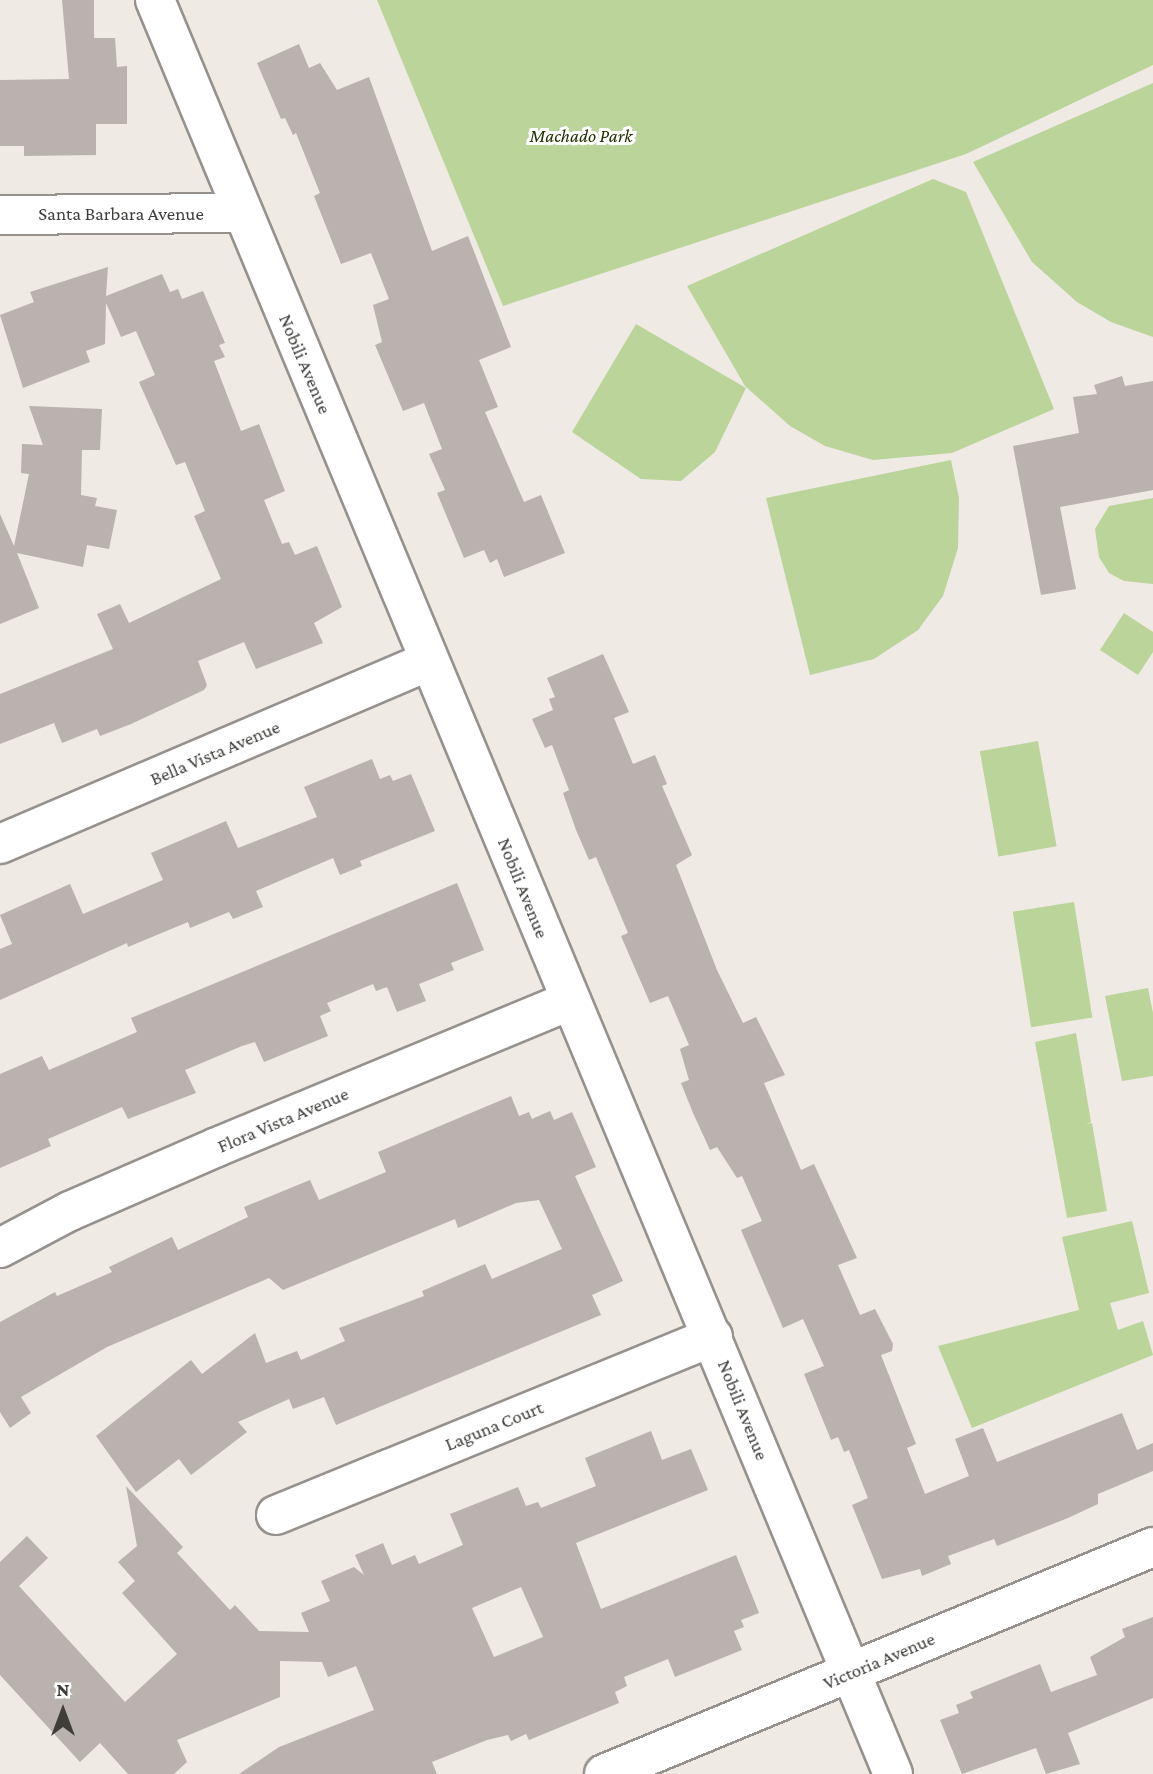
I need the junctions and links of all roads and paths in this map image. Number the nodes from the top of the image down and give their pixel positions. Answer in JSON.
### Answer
{"nodes":[{"id":1,"x":155,"y":0,"type":"edge"},
{"id":2,"x":242,"y":213,"type":"junction"},
{"id":3,"x":0,"y":215,"type":"edge"},
{"id":4,"x":429,"y":661,"type":"junction"},
{"id":5,"x":0,"y":844,"type":"edge"},
{"id":6,"x":570,"y":1001,"type":"junction"},
{"id":7,"x":0,"y":1248,"type":"edge"},
{"id":8,"x":712,"y":1337,"type":"junction"},
{"id":9,"x":276,"y":1515,"type":"dead end"},
{"id":10,"x":1153,"y":1547,"type":"edge"},
{"id":11,"x":851,"y":1673,"type":"junction"},
{"id":12,"x":604,"y":1774,"type":"edge"},
{"id":13,"x":893,"y":1774,"type":"edge"}],
"edges":[{"from":1,"to":2,"type":"street","name":"Nobili Avenue"},
{"from":2,"to":3,"type":"street","name":"Santa Barbara Avenue"},
{"from":2,"to":4,"type":"street","name":"Nobili Avenue"},
{"from":4,"to":5,"type":"street","name":"Bella Vista Avenue"},
{"from":4,"to":6,"type":"street","name":"Nobili Avenue"},
{"from":6,"to":7,"type":"street","name":"Flora Vista Avenue"},
{"from":6,"to":8,"type":"street","name":"Nobili Avenue"},
{"from":8,"to":9,"type":"street","name":"Laguna Court"},
{"from":8,"to":11,"type":"street","name":"Nobili Avenue"},
{"from":10,"to":11,"type":"street","name":"Victoria Avenue"},
{"from":11,"to":12,"type":"street","name":"Victoria Avenue"},
{"from":11,"to":13,"type":"street","name":"Nobili Avenue"}]}
